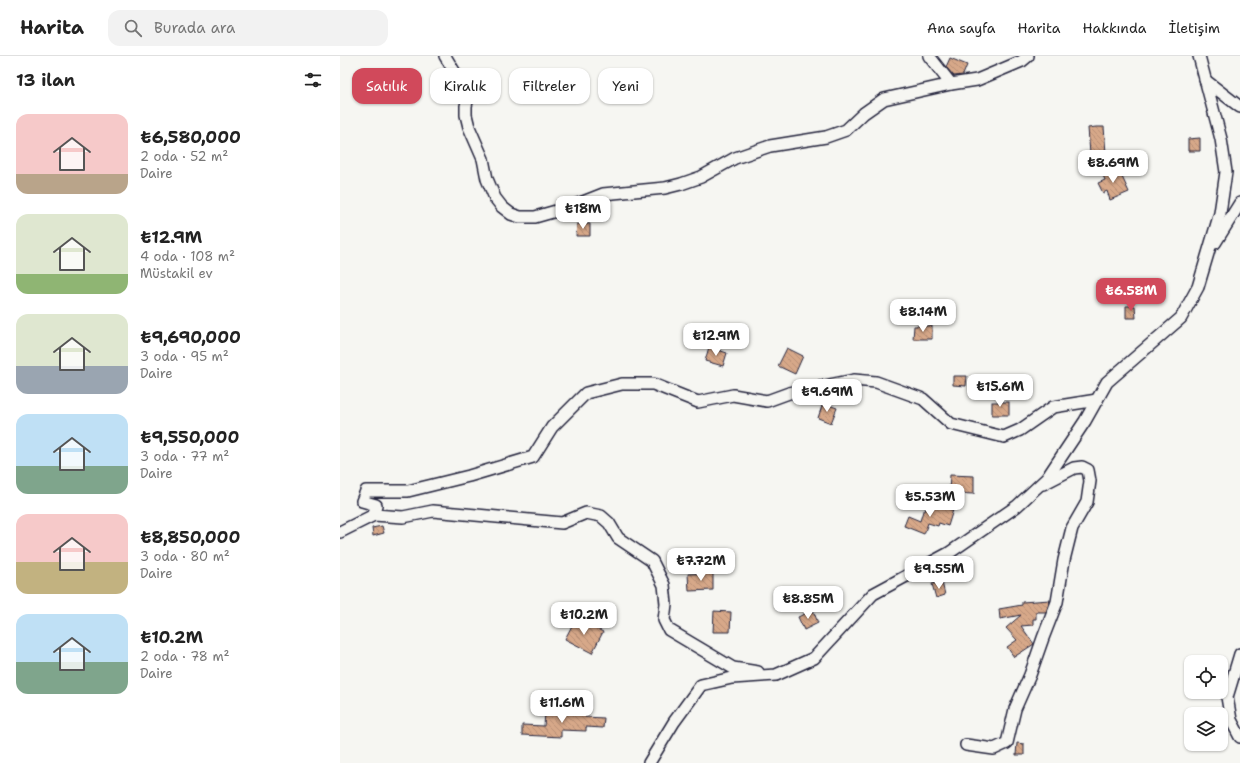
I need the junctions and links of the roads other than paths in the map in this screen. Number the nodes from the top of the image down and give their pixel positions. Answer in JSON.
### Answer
{"nodes":[{"id":1,"x":445,"y":56,"type":"edge"},
{"id":2,"x":929,"y":56,"type":"edge"},
{"id":3,"x":1028,"y":56,"type":"edge"},
{"id":4,"x":1199,"y":56,"type":"edge"},
{"id":5,"x":1205,"y":80,"type":"junction"},
{"id":6,"x":951,"y":84,"type":"junction"},
{"id":7,"x":1240,"y":107,"type":"edge"},
{"id":8,"x":1240,"y":203,"type":"edge"},
{"id":9,"x":1208,"y":254,"type":"junction"},
{"id":10,"x":1097,"y":400,"type":"junction"},
{"id":11,"x":1038,"y":487,"type":"junction"},
{"id":12,"x":374,"y":515,"type":"junction"},
{"id":13,"x":340,"y":532,"type":"edge"},
{"id":14,"x":1240,"y":654,"type":"edge"},
{"id":15,"x":776,"y":675,"type":"junction"},
{"id":16,"x":1240,"y":737,"type":"edge"},
{"id":17,"x":966,"y":745,"type":"dead end"},
{"id":18,"x":649,"y":763,"type":"edge"}],
"edges":[{"from":1,"to":6,"type":"street"},
{"from":2,"to":6,"type":"street"},
{"from":3,"to":6,"type":"street"},
{"from":4,"to":5,"type":"street"},
{"from":5,"to":7,"type":"street"},
{"from":5,"to":9,"type":"street"},
{"from":8,"to":9,"type":"street"},
{"from":9,"to":10,"type":"street"},
{"from":10,"to":11,"type":"street"},
{"from":10,"to":12,"type":"street"},
{"from":11,"to":15,"type":"street"},
{"from":11,"to":17,"type":"street"},
{"from":12,"to":13,"type":"street"},
{"from":12,"to":15,"type":"street"},
{"from":14,"to":16,"type":"street"},
{"from":15,"to":18,"type":"street"}]}
